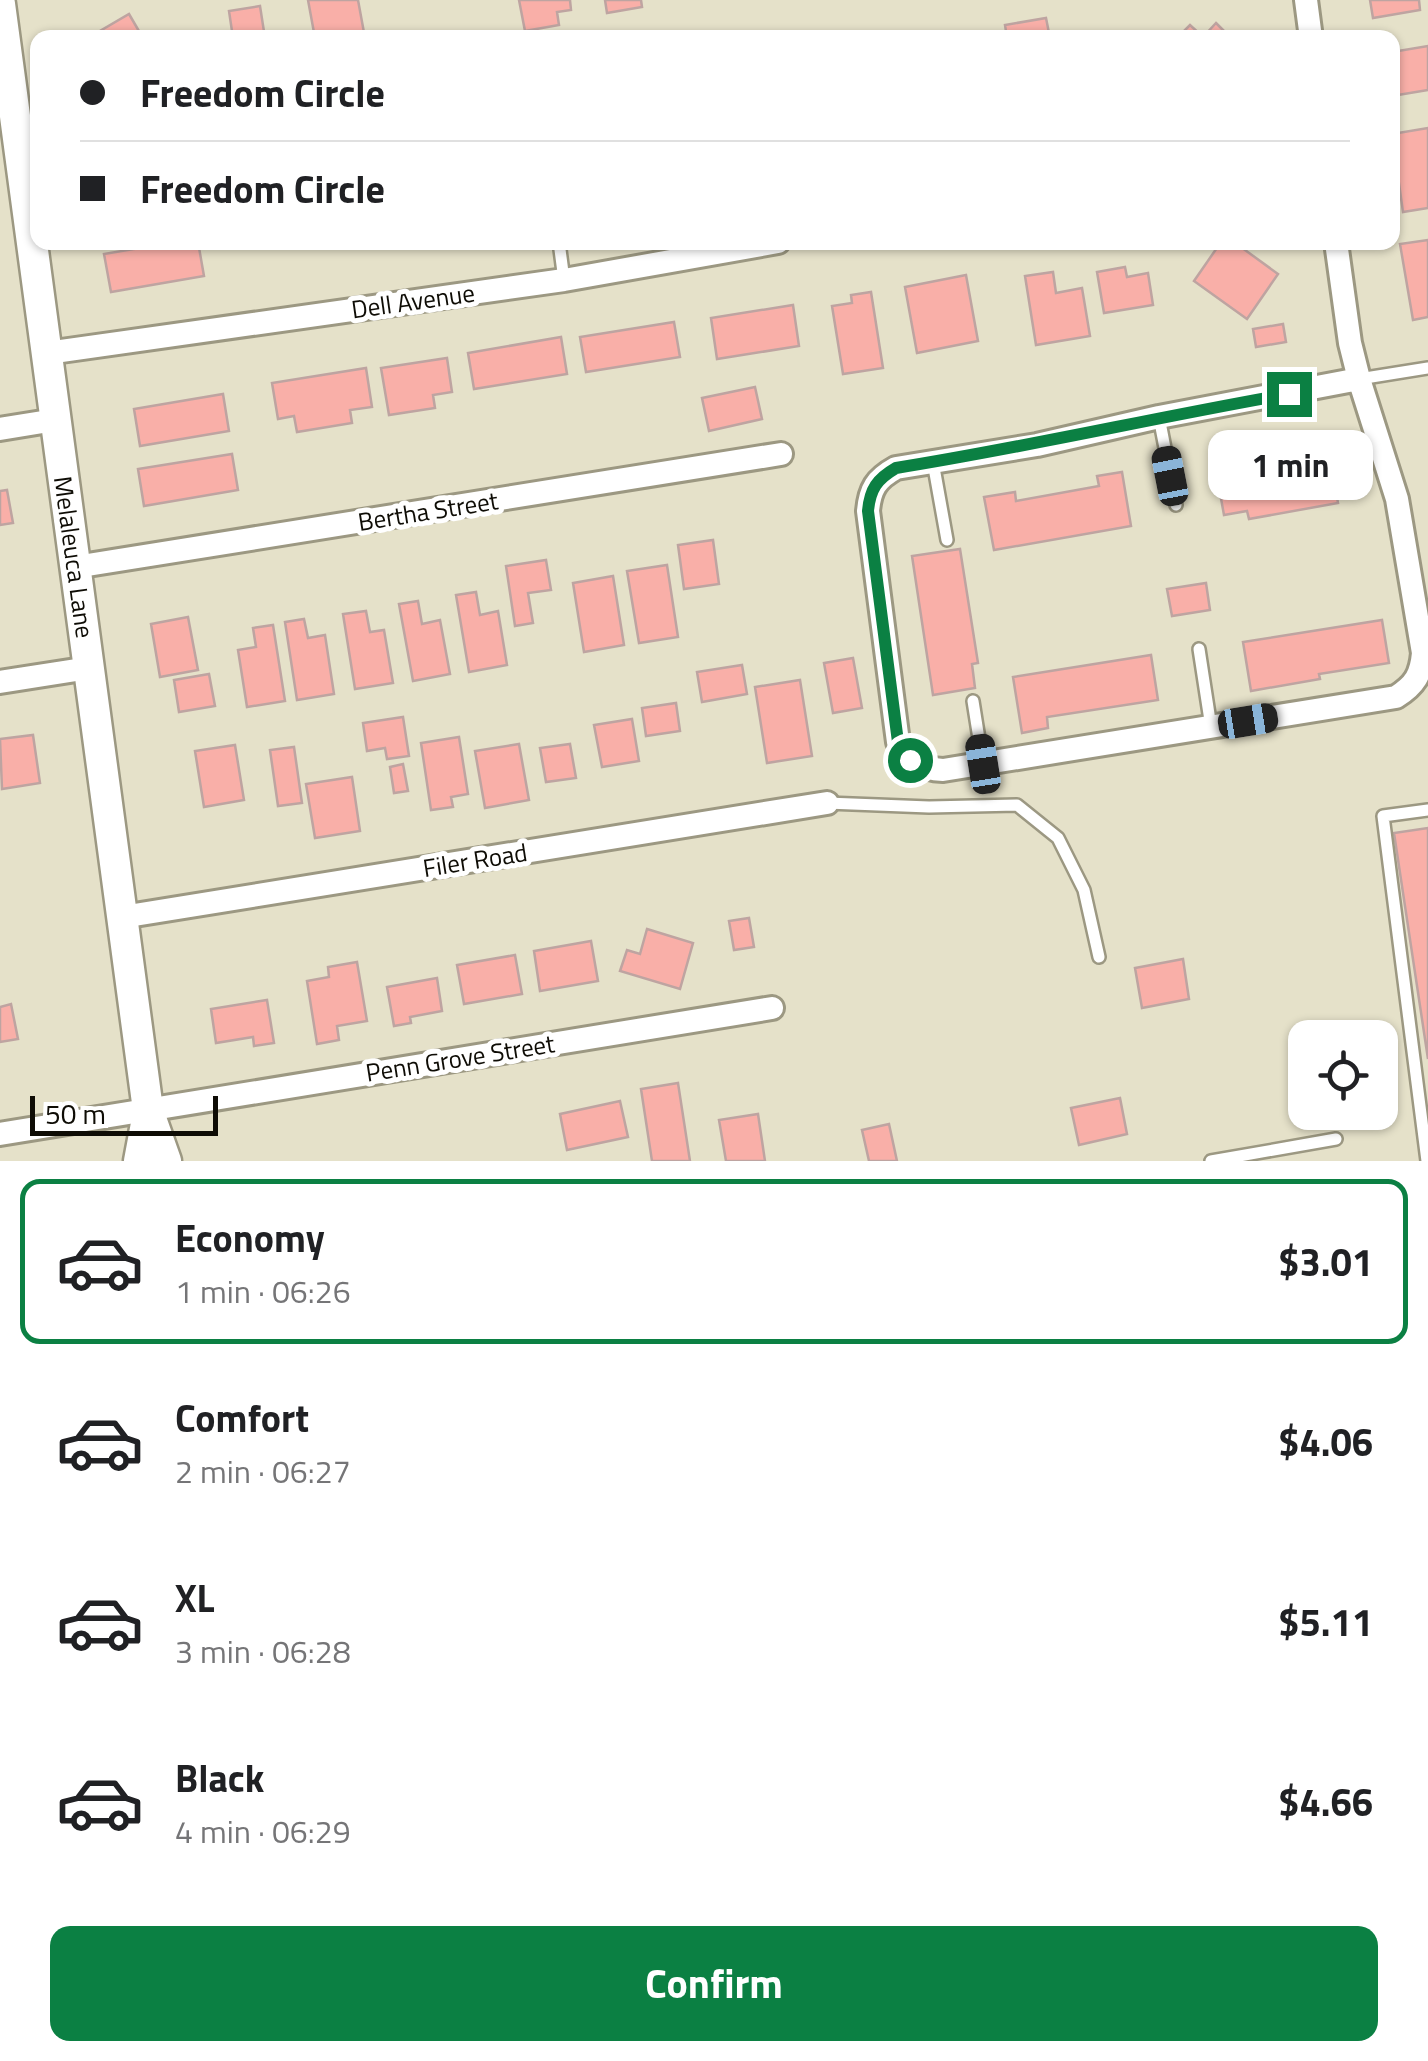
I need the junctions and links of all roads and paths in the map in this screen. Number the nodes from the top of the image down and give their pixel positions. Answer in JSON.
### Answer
{"nodes":[{"id":1,"x":1306,"y":0,"type":"edge"},
{"id":2,"x":0,"y":4,"type":"edge"},
{"id":3,"x":1310,"y":30,"type":"edge"},
{"id":4,"x":30,"y":227,"type":"edge"},
{"id":5,"x":33,"y":250,"type":"edge"},
{"id":6,"x":560,"y":250,"type":"edge"},
{"id":7,"x":733,"y":250,"type":"edge"},
{"id":8,"x":1337,"y":250,"type":"edge"},
{"id":9,"x":564,"y":280,"type":"junction"},
{"id":10,"x":47,"y":353,"type":"junction"},
{"id":11,"x":1428,"y":368,"type":"edge"},
{"id":12,"x":1359,"y":379,"type":"junction"},
{"id":13,"x":1159,"y":417,"type":"junction"},
{"id":14,"x":56,"y":420,"type":"junction"},
{"id":15,"x":0,"y":428,"type":"edge"},
{"id":16,"x":782,"y":454,"type":"dead end"},
{"id":17,"x":933,"y":462,"type":"junction"},
{"id":18,"x":1176,"y":505,"type":"dead end"},
{"id":19,"x":948,"y":540,"type":"dead end"},
{"id":20,"x":75,"y":567,"type":"junction"},
{"id":21,"x":1199,"y":649,"type":"dead end"},
{"id":22,"x":89,"y":668,"type":"junction"},
{"id":23,"x":1422,"y":679,"type":"edge"},
{"id":24,"x":0,"y":682,"type":"edge"},
{"id":25,"x":973,"y":701,"type":"dead end"},
{"id":26,"x":1210,"y":727,"type":"junction"},
{"id":27,"x":983,"y":764,"type":"junction"},
{"id":28,"x":828,"y":804,"type":"joint"},
{"id":29,"x":1428,"y":810,"type":"edge"},
{"id":30,"x":122,"y":916,"type":"junction"},
{"id":31,"x":1099,"y":957,"type":"dead end"},
{"id":32,"x":772,"y":1008,"type":"dead end"},
{"id":33,"x":148,"y":1110,"type":"junction"},
{"id":34,"x":0,"y":1134,"type":"edge"},
{"id":35,"x":1336,"y":1140,"type":"dead end"},
{"id":36,"x":139,"y":1161,"type":"edge"},
{"id":37,"x":166,"y":1161,"type":"edge"},
{"id":38,"x":1211,"y":1161,"type":"edge"},
{"id":39,"x":1428,"y":1161,"type":"edge"}],
"edges":[{"from":1,"to":3,"type":"street"},
{"from":2,"to":4,"type":"street","name":"Melaleuca Lane"},
{"from":5,"to":10,"type":"street","name":"Melaleuca Lane"},
{"from":6,"to":9,"type":"lane"},
{"from":7,"to":9,"type":"street","name":"Dell Avenue"},
{"from":8,"to":12,"type":"street"},
{"from":9,"to":10,"type":"street","name":"Dell Avenue"},
{"from":10,"to":14,"type":"street","name":"Melaleuca Lane"},
{"from":11,"to":12,"type":"lane"},
{"from":12,"to":13,"type":"street"},
{"from":12,"to":23,"type":"street"},
{"from":13,"to":17,"type":"street"},
{"from":13,"to":18,"type":"lane"},
{"from":14,"to":15,"type":"street"},
{"from":14,"to":20,"type":"street","name":"Melaleuca Lane"},
{"from":16,"to":20,"type":"street","name":"Bertha Street"},
{"from":17,"to":19,"type":"lane"},
{"from":17,"to":27,"type":"street"},
{"from":20,"to":22,"type":"street","name":"Melaleuca Lane"},
{"from":21,"to":26,"type":"lane"},
{"from":22,"to":24,"type":"street"},
{"from":22,"to":30,"type":"street","name":"Melaleuca Lane"},
{"from":23,"to":26,"type":"street"},
{"from":25,"to":27,"type":"lane"},
{"from":26,"to":27,"type":"street"},
{"from":28,"to":30,"type":"street","name":"Filer Road"},
{"from":28,"to":31,"type":"lane"},
{"from":29,"to":39,"type":"lane"},
{"from":30,"to":33,"type":"street","name":"Melaleuca Lane"},
{"from":32,"to":33,"type":"street","name":"Penn Grove Street"},
{"from":33,"to":34,"type":"street","name":"Penn Grove Street"},
{"from":33,"to":36,"type":"street","name":"Melaleuca Lane"},
{"from":33,"to":37,"type":"street","name":"Melaleuca Lane"},
{"from":35,"to":38,"type":"lane"}]}
